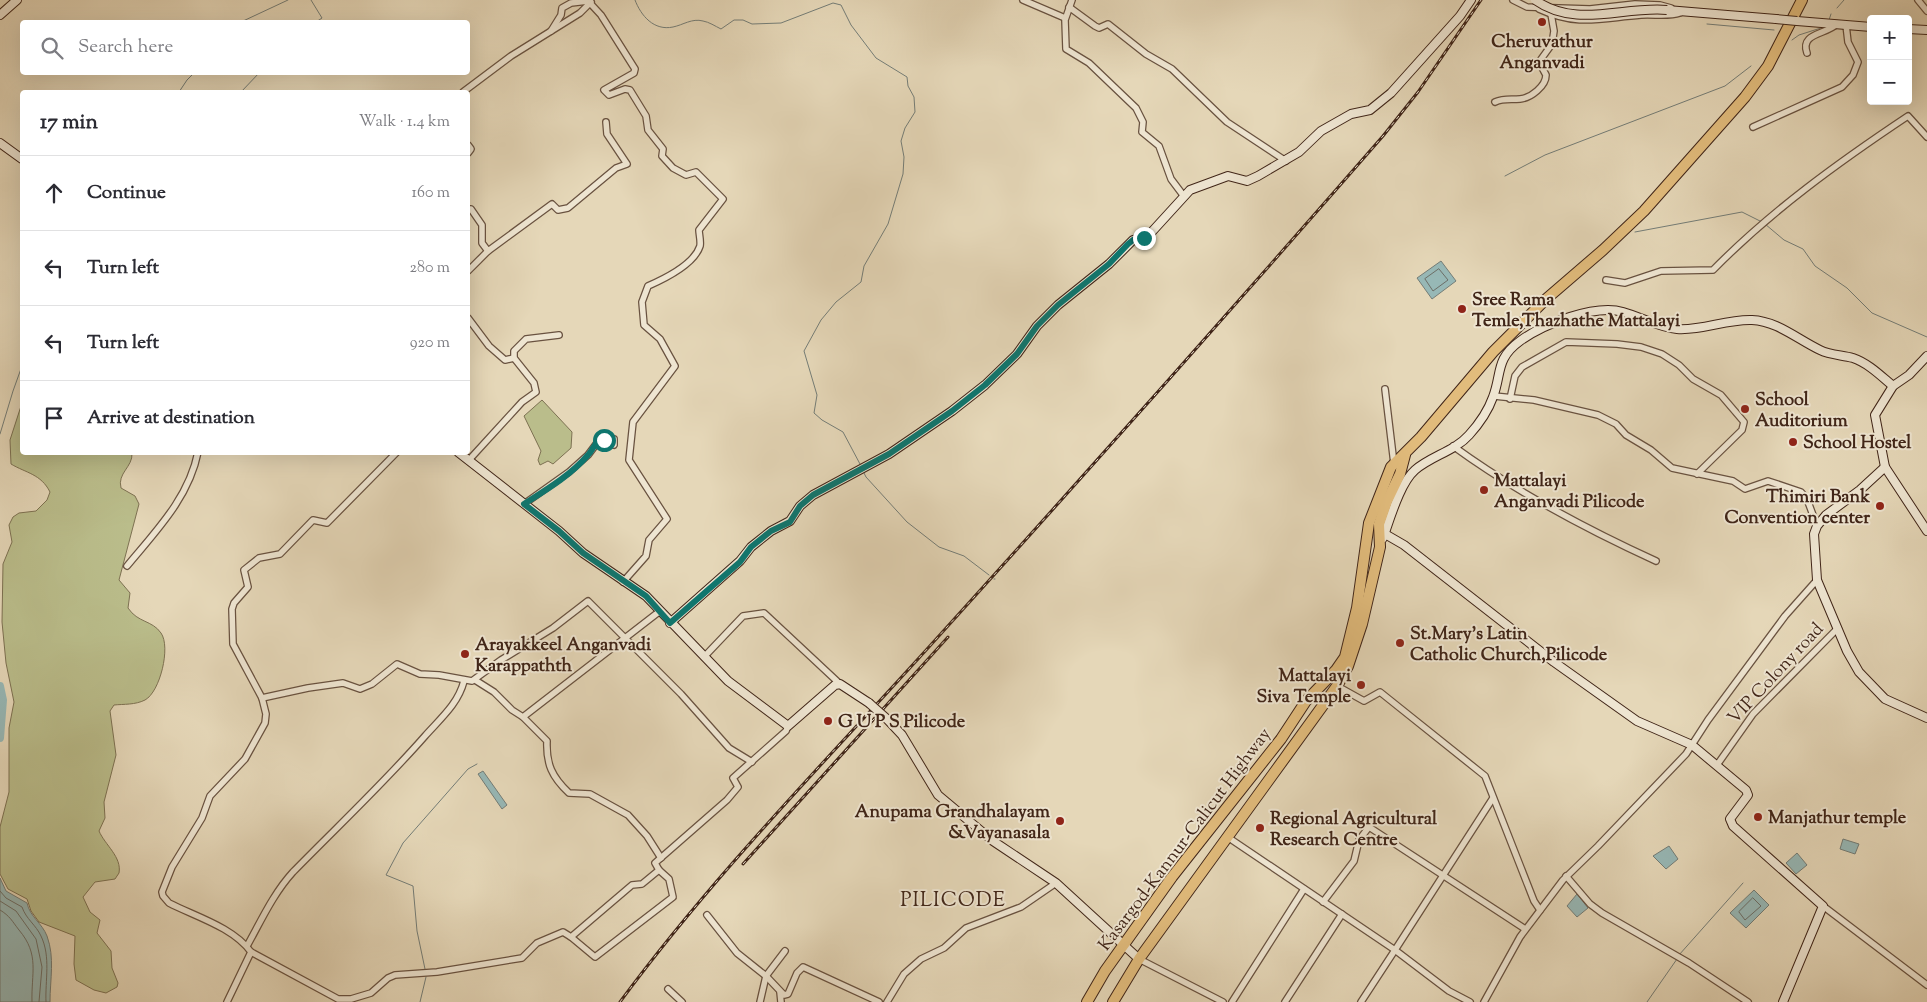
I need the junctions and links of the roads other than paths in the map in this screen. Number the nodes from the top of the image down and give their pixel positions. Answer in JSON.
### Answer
{"nodes":[{"id":1,"x":17,"y":0,"type":"edge"},
{"id":2,"x":1023,"y":0,"type":"edge"},
{"id":3,"x":1072,"y":0,"type":"edge"},
{"id":4,"x":1471,"y":0,"type":"edge"},
{"id":5,"x":1513,"y":0,"type":"edge"},
{"id":6,"x":1802,"y":0,"type":"edge"},
{"id":7,"x":1918,"y":0,"type":"edge"},
{"id":8,"x":591,"y":2,"type":"edge"},
{"id":9,"x":1611,"y":3,"type":"edge"},
{"id":10,"x":1536,"y":4,"type":"edge"},
{"id":11,"x":1069,"y":7,"type":"junction"},
{"id":12,"x":1685,"y":11,"type":"junction"},
{"id":13,"x":1927,"y":11,"type":"edge"},
{"id":14,"x":0,"y":14,"type":"edge"},
{"id":15,"x":1551,"y":14,"type":"junction"},
{"id":16,"x":1065,"y":18,"type":"junction"},
{"id":17,"x":1836,"y":24,"type":"junction"},
{"id":18,"x":1846,"y":25,"type":"junction"},
{"id":19,"x":1867,"y":27,"type":"edge"},
{"id":20,"x":1912,"y":29,"type":"edge"},
{"id":21,"x":1927,"y":30,"type":"edge"},
{"id":22,"x":552,"y":31,"type":"junction"},
{"id":23,"x":1806,"y":53,"type":"dead end"},
{"id":24,"x":466,"y":90,"type":"edge"},
{"id":25,"x":1495,"y":102,"type":"dead end"},
{"id":26,"x":606,"y":122,"type":"dead end"},
{"id":27,"x":1753,"y":127,"type":"dead end"},
{"id":28,"x":1927,"y":137,"type":"edge"},
{"id":29,"x":0,"y":143,"type":"edge"},
{"id":30,"x":20,"y":158,"type":"edge"},
{"id":31,"x":1286,"y":161,"type":"junction"},
{"id":32,"x":1183,"y":195,"type":"junction"},
{"id":33,"x":470,"y":209,"type":"edge"},
{"id":34,"x":488,"y":251,"type":"junction"},
{"id":35,"x":470,"y":269,"type":"edge"},
{"id":36,"x":1606,"y":280,"type":"dead end"},
{"id":37,"x":470,"y":321,"type":"edge"},
{"id":38,"x":559,"y":335,"type":"dead end"},
{"id":39,"x":1927,"y":356,"type":"edge"},
{"id":40,"x":514,"y":358,"type":"junction"},
{"id":41,"x":1893,"y":386,"type":"junction"},
{"id":42,"x":1384,"y":389,"type":"dead end"},
{"id":43,"x":1494,"y":396,"type":"junction"},
{"id":44,"x":1510,"y":399,"type":"junction"},
{"id":45,"x":614,"y":439,"type":"dead end"},
{"id":46,"x":1454,"y":446,"type":"junction"},
{"id":47,"x":197,"y":455,"type":"edge"},
{"id":48,"x":394,"y":455,"type":"edge"},
{"id":49,"x":462,"y":455,"type":"edge"},
{"id":50,"x":1405,"y":455,"type":"junction"},
{"id":51,"x":469,"y":460,"type":"junction"},
{"id":52,"x":1394,"y":464,"type":"junction"},
{"id":53,"x":1885,"y":467,"type":"junction"},
{"id":54,"x":1697,"y":474,"type":"junction"},
{"id":55,"x":524,"y":504,"type":"junction"},
{"id":56,"x":1817,"y":526,"type":"junction"},
{"id":57,"x":1927,"y":531,"type":"edge"},
{"id":58,"x":1385,"y":534,"type":"junction"},
{"id":59,"x":1380,"y":547,"type":"junction"},
{"id":60,"x":1656,"y":561,"type":"dead end"},
{"id":61,"x":126,"y":566,"type":"dead end"},
{"id":62,"x":1817,"y":580,"type":"junction"},
{"id":63,"x":622,"y":582,"type":"junction"},
{"id":64,"x":660,"y":611,"type":"junction"},
{"id":65,"x":670,"y":623,"type":"junction"},
{"id":66,"x":1838,"y":628,"type":"junction"},
{"id":67,"x":625,"y":638,"type":"junction"},
{"id":68,"x":704,"y":657,"type":"junction"},
{"id":69,"x":475,"y":680,"type":"junction"},
{"id":70,"x":464,"y":681,"type":"junction"},
{"id":71,"x":840,"y":684,"type":"junction"},
{"id":72,"x":1336,"y":686,"type":"junction"},
{"id":73,"x":262,"y":698,"type":"junction"},
{"id":74,"x":523,"y":717,"type":"junction"},
{"id":75,"x":1927,"y":718,"type":"edge"},
{"id":76,"x":788,"y":726,"type":"junction"},
{"id":77,"x":1692,"y":745,"type":"junction"},
{"id":78,"x":752,"y":762,"type":"junction"},
{"id":79,"x":1717,"y":765,"type":"junction"},
{"id":80,"x":1493,"y":798,"type":"junction"},
{"id":81,"x":1229,"y":838,"type":"junction"},
{"id":82,"x":661,"y":858,"type":"junction"},
{"id":83,"x":659,"y":870,"type":"junction"},
{"id":84,"x":1444,"y":876,"type":"junction"},
{"id":85,"x":1566,"y":876,"type":"junction"},
{"id":86,"x":1056,"y":883,"type":"junction"},
{"id":87,"x":1304,"y":889,"type":"junction"},
{"id":88,"x":1323,"y":902,"type":"junction"},
{"id":89,"x":1823,"y":906,"type":"junction"},
{"id":90,"x":1540,"y":910,"type":"junction"},
{"id":91,"x":1342,"y":914,"type":"junction"},
{"id":92,"x":707,"y":915,"type":"dead end"},
{"id":93,"x":1525,"y":929,"type":"junction"},
{"id":94,"x":571,"y":937,"type":"junction"},
{"id":95,"x":1122,"y":945,"type":"junction"},
{"id":96,"x":247,"y":946,"type":"junction"},
{"id":97,"x":1395,"y":950,"type":"junction"},
{"id":98,"x":786,"y":951,"type":"dead end"},
{"id":99,"x":251,"y":952,"type":"junction"},
{"id":100,"x":1140,"y":959,"type":"junction"},
{"id":101,"x":766,"y":976,"type":"junction"},
{"id":102,"x":1927,"y":985,"type":"edge"},
{"id":103,"x":668,"y":989,"type":"dead end"},
{"id":104,"x":780,"y":992,"type":"junction"},
{"id":105,"x":227,"y":1002,"type":"edge"},
{"id":106,"x":682,"y":1002,"type":"edge"},
{"id":107,"x":760,"y":1002,"type":"edge"},
{"id":108,"x":781,"y":1002,"type":"edge"},
{"id":109,"x":879,"y":1002,"type":"edge"},
{"id":110,"x":887,"y":1002,"type":"edge"},
{"id":111,"x":1087,"y":1002,"type":"edge"},
{"id":112,"x":1113,"y":1002,"type":"edge"},
{"id":113,"x":1223,"y":1002,"type":"edge"},
{"id":114,"x":1232,"y":1002,"type":"edge"},
{"id":115,"x":1285,"y":1002,"type":"edge"},
{"id":116,"x":1362,"y":1002,"type":"edge"},
{"id":117,"x":1470,"y":1002,"type":"edge"},
{"id":118,"x":1484,"y":1002,"type":"edge"},
{"id":119,"x":1748,"y":1002,"type":"edge"},
{"id":120,"x":1783,"y":1002,"type":"edge"}],
"edges":[{"from":1,"to":14,"type":"street"},
{"from":2,"to":16,"type":"street"},
{"from":3,"to":11,"type":"street"},
{"from":4,"to":31,"type":"street"},
{"from":5,"to":10,"type":"street"},
{"from":6,"to":50,"type":"highway","name":"Kasargod-Kannur-Calicut Highway"},
{"from":7,"to":13,"type":"street"},
{"from":8,"to":22,"type":"street"},
{"from":8,"to":22,"type":"street"},
{"from":8,"to":63,"type":"street"},
{"from":9,"to":10,"type":"street"},
{"from":9,"to":12,"type":"street"},
{"from":10,"to":12,"type":"street","bridge":true},
{"from":10,"to":15,"type":"street"},
{"from":11,"to":16,"type":"street"},
{"from":11,"to":31,"type":"street"},
{"from":12,"to":15,"type":"street"},
{"from":12,"to":17,"type":"street","bridge":true},
{"from":15,"to":25,"type":"street"},
{"from":16,"to":32,"type":"street"},
{"from":17,"to":18,"type":"street"},
{"from":17,"to":23,"type":"street"},
{"from":18,"to":19,"type":"street"},
{"from":18,"to":27,"type":"street"},
{"from":20,"to":21,"type":"street"},
{"from":22,"to":24,"type":"street"},
{"from":26,"to":34,"type":"street"},
{"from":28,"to":36,"type":"street"},
{"from":29,"to":30,"type":"street"},
{"from":31,"to":32,"type":"street"},
{"from":32,"to":65,"type":"street"},
{"from":33,"to":34,"type":"street"},
{"from":34,"to":35,"type":"street"},
{"from":37,"to":40,"type":"street"},
{"from":38,"to":40,"type":"street"},
{"from":39,"to":41,"type":"street"},
{"from":40,"to":51,"type":"street"},
{"from":41,"to":43,"type":"street","name":"Kasargod-Kannur-Calicut Highway"},
{"from":41,"to":53,"type":"street"},
{"from":42,"to":52,"type":"street"},
{"from":43,"to":44,"type":"street"},
{"from":43,"to":46,"type":"street","name":"Kasargod-Kannur-Calicut Highway"},
{"from":44,"to":54,"type":"street"},
{"from":44,"to":54,"type":"street"},
{"from":45,"to":55,"type":"street"},
{"from":46,"to":58,"type":"street","name":"Kasargod-Kannur-Calicut Highway"},
{"from":46,"to":60,"type":"street"},
{"from":47,"to":61,"type":"street"},
{"from":48,"to":73,"type":"street"},
{"from":49,"to":51,"type":"street"},
{"from":50,"to":52,"type":"highway","name":"Kasargod-Kannur-Calicut Highway"},
{"from":50,"to":59,"type":"highway","name":"Kasargod-Kannur-Calicut Highway"},
{"from":51,"to":55,"type":"street"},
{"from":52,"to":95,"type":"highway","name":"Kasargod-Kannur-Calicut Highway"},
{"from":53,"to":56,"type":"street"},
{"from":53,"to":57,"type":"street"},
{"from":54,"to":56,"type":"street"},
{"from":55,"to":63,"type":"street"},
{"from":56,"to":62,"type":"street"},
{"from":58,"to":59,"type":"street","name":"Kasargod-Kannur-Calicut Highway"},
{"from":58,"to":77,"type":"street"},
{"from":59,"to":72,"type":"highway","name":"Kasargod-Kannur-Calicut Highway"},
{"from":62,"to":66,"type":"street"},
{"from":62,"to":77,"type":"street"},
{"from":63,"to":64,"type":"street"},
{"from":64,"to":65,"type":"street"},
{"from":64,"to":67,"type":"street"},
{"from":65,"to":68,"type":"street"},
{"from":66,"to":75,"type":"street"},
{"from":66,"to":79,"type":"street","name":"VIP Colony road"},
{"from":67,"to":69,"type":"street"},
{"from":67,"to":74,"type":"street"},
{"from":67,"to":78,"type":"street"},
{"from":68,"to":71,"type":"street"},
{"from":68,"to":76,"type":"street"},
{"from":69,"to":70,"type":"street"},
{"from":69,"to":74,"type":"street"},
{"from":70,"to":73,"type":"street"},
{"from":70,"to":96,"type":"street"},
{"from":71,"to":76,"type":"street"},
{"from":71,"to":86,"type":"street","bridge":true},
{"from":72,"to":80,"type":"street"},
{"from":72,"to":81,"type":"highway","name":"Kasargod-Kannur-Calicut Highway"},
{"from":73,"to":96,"type":"street"},
{"from":74,"to":82,"type":"street"},
{"from":76,"to":78,"type":"street"},
{"from":77,"to":79,"type":"street"},
{"from":77,"to":85,"type":"street"},
{"from":78,"to":82,"type":"street"},
{"from":79,"to":89,"type":"street"},
{"from":80,"to":84,"type":"street"},
{"from":80,"to":90,"type":"street"},
{"from":81,"to":87,"type":"street"},
{"from":81,"to":100,"type":"highway","name":"Kasargod-Kannur-Calicut Highway"},
{"from":82,"to":83,"type":"street"},
{"from":83,"to":94,"type":"street"},
{"from":83,"to":94,"type":"street"},
{"from":84,"to":88,"type":"street"},
{"from":84,"to":93,"type":"street"},
{"from":84,"to":97,"type":"street"},
{"from":85,"to":90,"type":"street"},
{"from":85,"to":119,"type":"street"},
{"from":86,"to":95,"type":"street"},
{"from":86,"to":110,"type":"street"},
{"from":87,"to":88,"type":"street"},
{"from":87,"to":114,"type":"street"},
{"from":88,"to":91,"type":"street"},
{"from":89,"to":102,"type":"street"},
{"from":89,"to":120,"type":"street"},
{"from":90,"to":93,"type":"street"},
{"from":91,"to":97,"type":"street"},
{"from":91,"to":115,"type":"street"},
{"from":92,"to":101,"type":"street"},
{"from":93,"to":118,"type":"street"},
{"from":94,"to":99,"type":"street"},
{"from":95,"to":100,"type":"street"},
{"from":95,"to":111,"type":"highway","name":"Kasargod-Kannur-Calicut Highway"},
{"from":96,"to":99,"type":"street"},
{"from":97,"to":116,"type":"street"},
{"from":97,"to":117,"type":"street"},
{"from":98,"to":101,"type":"street"},
{"from":99,"to":105,"type":"street"},
{"from":100,"to":112,"type":"highway","name":"Kasargod-Kannur-Calicut Highway"},
{"from":100,"to":113,"type":"street"},
{"from":101,"to":104,"type":"street"},
{"from":101,"to":107,"type":"street"},
{"from":103,"to":106,"type":"street"},
{"from":104,"to":108,"type":"street"},
{"from":104,"to":109,"type":"street"}]}
